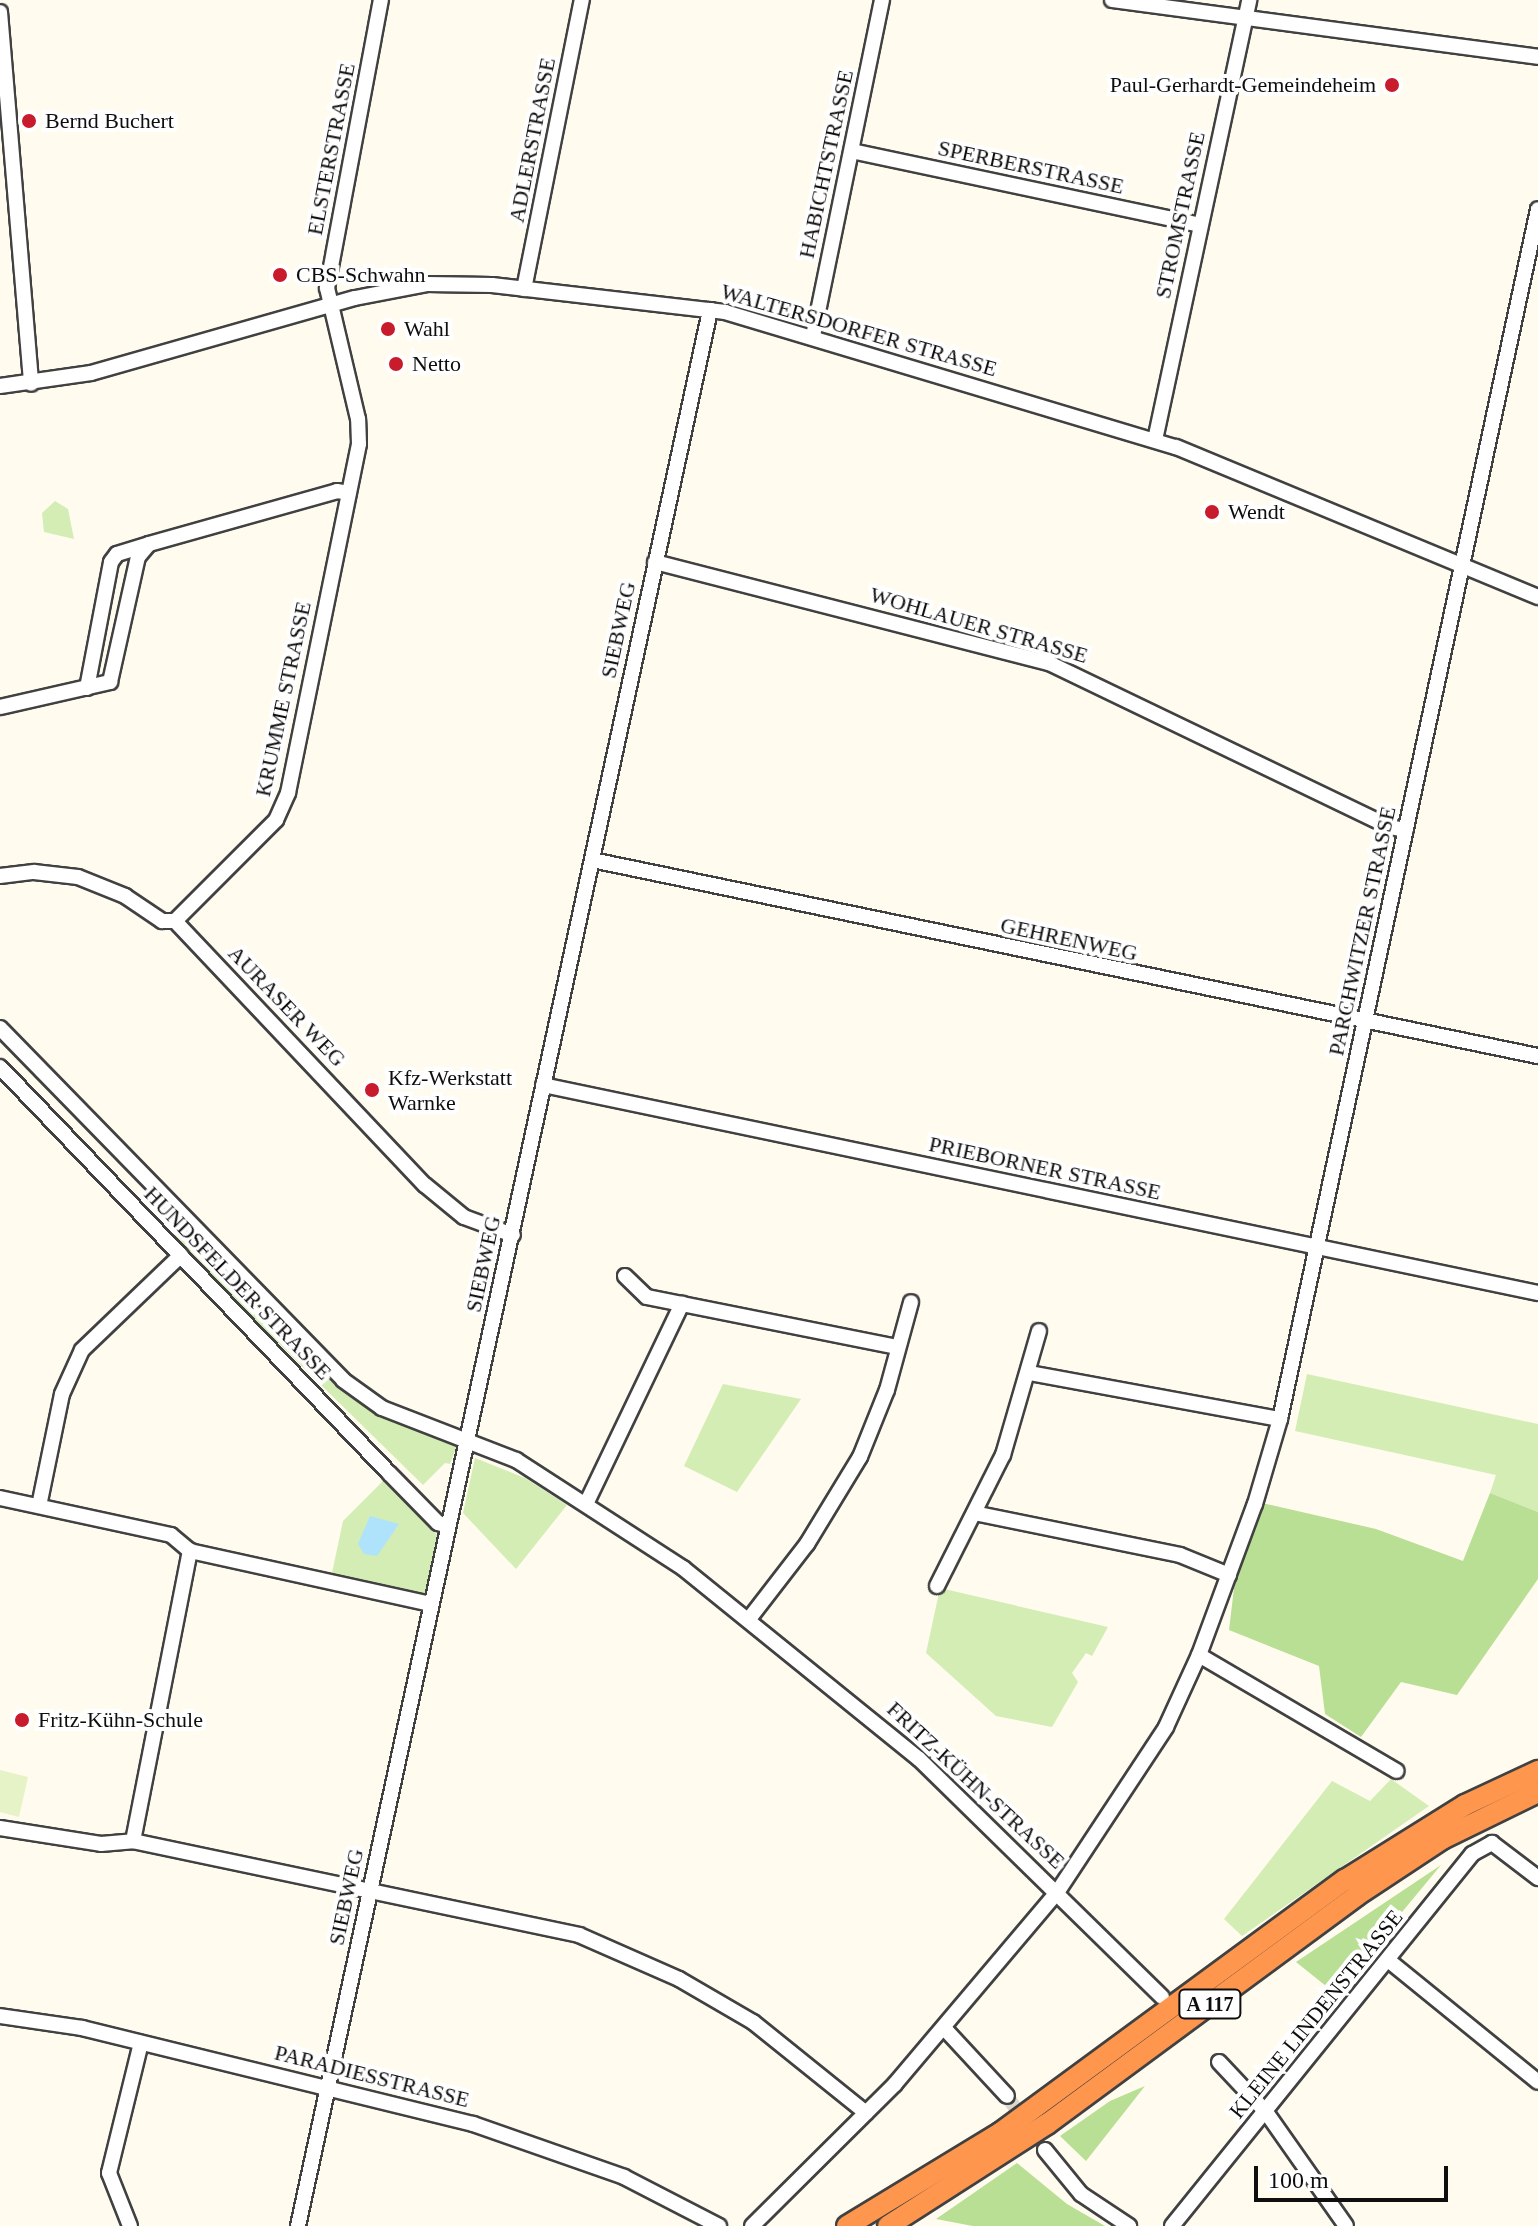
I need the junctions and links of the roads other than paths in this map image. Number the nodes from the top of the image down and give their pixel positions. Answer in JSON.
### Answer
{"nodes":[{"id":1,"x":381,"y":0,"type":"edge"},
{"id":2,"x":582,"y":0,"type":"edge"},
{"id":3,"x":882,"y":0,"type":"edge"},
{"id":4,"x":1112,"y":0,"type":"edge"},
{"id":5,"x":1249,"y":0,"type":"edge"},
{"id":6,"x":0,"y":12,"type":"edge"},
{"id":7,"x":1246,"y":18,"type":"junction"},
{"id":8,"x":1538,"y":57,"type":"edge"},
{"id":9,"x":852,"y":151,"type":"junction"},
{"id":10,"x":1538,"y":209,"type":"edge"},
{"id":11,"x":1200,"y":225,"type":"junction"},
{"id":12,"x":1532,"y":268,"type":"edge"},
{"id":13,"x":524,"y":289,"type":"junction"},
{"id":14,"x":328,"y":306,"type":"junction"},
{"id":15,"x":710,"y":310,"type":"junction"},
{"id":16,"x":813,"y":336,"type":"junction"},
{"id":17,"x":31,"y":384,"type":"junction"},
{"id":18,"x":0,"y":386,"type":"edge"},
{"id":19,"x":1155,"y":440,"type":"junction"},
{"id":20,"x":349,"y":493,"type":"junction"},
{"id":21,"x":149,"y":544,"type":"junction"},
{"id":22,"x":655,"y":562,"type":"junction"},
{"id":23,"x":1461,"y":566,"type":"junction"},
{"id":24,"x":1538,"y":597,"type":"edge"},
{"id":25,"x":87,"y":688,"type":"junction"},
{"id":26,"x":0,"y":707,"type":"edge"},
{"id":27,"x":1406,"y":830,"type":"junction"},
{"id":28,"x":592,"y":860,"type":"junction"},
{"id":29,"x":0,"y":876,"type":"edge"},
{"id":30,"x":175,"y":921,"type":"junction"},
{"id":31,"x":1366,"y":1021,"type":"junction"},
{"id":32,"x":0,"y":1028,"type":"edge"},
{"id":33,"x":1538,"y":1056,"type":"edge"},
{"id":34,"x":0,"y":1067,"type":"edge"},
{"id":35,"x":543,"y":1085,"type":"junction"},
{"id":36,"x":513,"y":1235,"type":"junction"},
{"id":37,"x":1318,"y":1246,"type":"junction"},
{"id":38,"x":181,"y":1255,"type":"junction"},
{"id":39,"x":625,"y":1276,"type":"dead end"},
{"id":40,"x":1538,"y":1293,"type":"edge"},
{"id":41,"x":911,"y":1302,"type":"dead end"},
{"id":42,"x":682,"y":1304,"type":"junction"},
{"id":43,"x":1039,"y":1331,"type":"dead end"},
{"id":44,"x":897,"y":1347,"type":"junction"},
{"id":45,"x":1029,"y":1373,"type":"junction"},
{"id":46,"x":1280,"y":1419,"type":"junction"},
{"id":47,"x":466,"y":1441,"type":"junction"},
{"id":48,"x":0,"y":1498,"type":"edge"},
{"id":49,"x":587,"y":1502,"type":"junction"},
{"id":50,"x":39,"y":1506,"type":"junction"},
{"id":51,"x":974,"y":1513,"type":"junction"},
{"id":52,"x":448,"y":1526,"type":"junction"},
{"id":53,"x":190,"y":1551,"type":"junction"},
{"id":54,"x":1229,"y":1575,"type":"junction"},
{"id":55,"x":937,"y":1586,"type":"dead end"},
{"id":56,"x":431,"y":1604,"type":"junction"},
{"id":57,"x":749,"y":1619,"type":"junction"},
{"id":58,"x":1199,"y":1655,"type":"junction"},
{"id":59,"x":1397,"y":1771,"type":"dead end"},
{"id":60,"x":1538,"y":1771,"type":"edge"},
{"id":61,"x":1538,"y":1792,"type":"edge"},
{"id":62,"x":0,"y":1828,"type":"edge"},
{"id":63,"x":133,"y":1841,"type":"junction"},
{"id":64,"x":1538,"y":1878,"type":"edge"},
{"id":65,"x":370,"y":1891,"type":"junction"},
{"id":66,"x":1058,"y":1891,"type":"junction"},
{"id":67,"x":1388,"y":1960,"type":"junction"},
{"id":68,"x":1162,"y":1997,"type":"dead end"},
{"id":69,"x":0,"y":2016,"type":"edge"},
{"id":70,"x":945,"y":2029,"type":"junction"},
{"id":71,"x":141,"y":2043,"type":"junction"},
{"id":72,"x":1219,"y":2062,"type":"dead end"},
{"id":73,"x":1538,"y":2082,"type":"edge"},
{"id":74,"x":328,"y":2088,"type":"junction"},
{"id":75,"x":1007,"y":2096,"type":"tunnel mouth"},
{"id":76,"x":1266,"y":2112,"type":"junction"},
{"id":77,"x":866,"y":2113,"type":"junction"},
{"id":78,"x":1045,"y":2150,"type":"tunnel mouth"},
{"id":79,"x":130,"y":2226,"type":"edge"},
{"id":80,"x":298,"y":2226,"type":"edge"},
{"id":81,"x":719,"y":2226,"type":"edge"},
{"id":82,"x":752,"y":2226,"type":"edge"},
{"id":83,"x":847,"y":2226,"type":"edge"},
{"id":84,"x":888,"y":2226,"type":"edge"},
{"id":85,"x":1129,"y":2226,"type":"edge"},
{"id":86,"x":1172,"y":2226,"type":"edge"},
{"id":87,"x":1346,"y":2226,"type":"edge"}],
"edges":[{"from":1,"to":14,"type":"street","name":"ELSTERSTRASSE"},
{"from":2,"to":13,"type":"street","name":"ADLERSTRASSE"},
{"from":3,"to":9,"type":"street","name":"HABICHTSTRASSE"},
{"from":4,"to":7,"type":"street"},
{"from":5,"to":7,"type":"street","name":"STROMSTRASSE"},
{"from":6,"to":17,"type":"street"},
{"from":7,"to":8,"type":"street"},
{"from":7,"to":11,"type":"street","name":"STROMSTRASSE"},
{"from":9,"to":11,"type":"street","name":"SPERBERSTRASSE"},
{"from":9,"to":16,"type":"street","name":"HABICHTSTRASSE"},
{"from":10,"to":12,"type":"street","name":"PARCHWITZER STRASSE"},
{"from":11,"to":19,"type":"street","name":"STROMSTRASSE"},
{"from":12,"to":23,"type":"street","name":"PARCHWITZER STRASSE"},
{"from":13,"to":14,"type":"street","name":"WALTERSDORFER STRASSE"},
{"from":13,"to":15,"type":"street","name":"WALTERSDORFER STRASSE"},
{"from":14,"to":17,"type":"street","name":"WALTERSDORFER STRASSE"},
{"from":14,"to":20,"type":"street","name":"KRUMME STRASSE"},
{"from":15,"to":16,"type":"street","name":"WALTERSDORFER STRASSE"},
{"from":15,"to":22,"type":"street","name":"SIEBWEG"},
{"from":16,"to":19,"type":"street","name":"WALTERSDORFER STRASSE"},
{"from":17,"to":18,"type":"street","name":"WALTERSDORFER STRASSE"},
{"from":19,"to":23,"type":"street","name":"WALTERSDORFER STRASSE"},
{"from":20,"to":21,"type":"street"},
{"from":20,"to":30,"type":"street","name":"KRUMME STRASSE"},
{"from":21,"to":25,"type":"street"},
{"from":21,"to":25,"type":"street"},
{"from":22,"to":27,"type":"street","name":"WOHLAUER STRASSE"},
{"from":22,"to":28,"type":"street","name":"SIEBWEG"},
{"from":23,"to":24,"type":"street","name":"WALTERSDORFER STRASSE"},
{"from":23,"to":27,"type":"street","name":"PARCHWITZER STRASSE"},
{"from":25,"to":26,"type":"street"},
{"from":27,"to":31,"type":"street","name":"PARCHWITZER STRASSE"},
{"from":28,"to":31,"type":"street","name":"GEHRENWEG"},
{"from":28,"to":35,"type":"street","name":"SIEBWEG"},
{"from":29,"to":30,"type":"street","name":"AURASER WEG"},
{"from":30,"to":36,"type":"street","name":"AURASER WEG"},
{"from":31,"to":33,"type":"street","name":"GEHRENWEG"},
{"from":31,"to":37,"type":"street","name":"PARCHWITZER STRASSE"},
{"from":32,"to":47,"type":"street","name":"HUNDSFELDER STRASSE"},
{"from":34,"to":38,"type":"street","name":"HUNDSFELDER STRASSE"},
{"from":35,"to":36,"type":"street","name":"SIEBWEG"},
{"from":35,"to":37,"type":"street","name":"PRIEBORNER STRASSE"},
{"from":36,"to":47,"type":"street","name":"SIEBWEG"},
{"from":37,"to":40,"type":"street","name":"PRIEBORNER STRASSE"},
{"from":37,"to":46,"type":"street","name":"PARCHWITZER STRASSE"},
{"from":38,"to":50,"type":"street"},
{"from":38,"to":52,"type":"street","name":"HUNDSFELDER STRASSE"},
{"from":39,"to":42,"type":"street"},
{"from":41,"to":44,"type":"street"},
{"from":42,"to":44,"type":"street"},
{"from":42,"to":49,"type":"street"},
{"from":43,"to":45,"type":"street"},
{"from":44,"to":57,"type":"street"},
{"from":45,"to":46,"type":"street"},
{"from":45,"to":51,"type":"street"},
{"from":46,"to":54,"type":"street","name":"PARCHWITZER STRASSE"},
{"from":47,"to":49,"type":"street","name":"FRITZ-KÜHN-STRASSE"},
{"from":47,"to":52,"type":"street","name":"SIEBWEG"},
{"from":48,"to":50,"type":"street"},
{"from":49,"to":57,"type":"street","name":"FRITZ-KÜHN-STRASSE"},
{"from":50,"to":53,"type":"street"},
{"from":51,"to":54,"type":"street"},
{"from":51,"to":55,"type":"street"},
{"from":52,"to":56,"type":"street","name":"SIEBWEG"},
{"from":53,"to":56,"type":"street"},
{"from":53,"to":63,"type":"street"},
{"from":54,"to":58,"type":"street","name":"PARCHWITZER STRASSE"},
{"from":56,"to":65,"type":"street","name":"SIEBWEG"},
{"from":57,"to":66,"type":"street","name":"FRITZ-KÜHN-STRASSE"},
{"from":58,"to":59,"type":"street"},
{"from":58,"to":66,"type":"street","name":"PARCHWITZER STRASSE"},
{"from":60,"to":83,"type":"highway","number":"A 117"},
{"from":61,"to":84,"type":"highway","number":"A 117"},
{"from":62,"to":63,"type":"street"},
{"from":63,"to":65,"type":"street"},
{"from":64,"to":67,"type":"street","name":"KLEINE LINDENSTRASSE"},
{"from":65,"to":74,"type":"street","name":"SIEBWEG"},
{"from":65,"to":77,"type":"street"},
{"from":66,"to":68,"type":"street","name":"FRITZ-KÜHN-STRASSE"},
{"from":66,"to":70,"type":"street","name":"PARCHWITZER STRASSE"},
{"from":67,"to":73,"type":"street"},
{"from":67,"to":76,"type":"street","name":"KLEINE LINDENSTRASSE"},
{"from":69,"to":71,"type":"street","name":"PARADIESSTRASSE"},
{"from":70,"to":75,"type":"street"},
{"from":70,"to":77,"type":"street","name":"PARCHWITZER STRASSE"},
{"from":71,"to":74,"type":"street","name":"PARADIESSTRASSE"},
{"from":71,"to":79,"type":"street"},
{"from":72,"to":76,"type":"street"},
{"from":74,"to":80,"type":"street","name":"SIEBWEG"},
{"from":74,"to":81,"type":"street","name":"PARADIESSTRASSE"},
{"from":76,"to":86,"type":"street","name":"KLEINE LINDENSTRASSE"},
{"from":76,"to":87,"type":"street"},
{"from":77,"to":82,"type":"street","name":"PARCHWITZER STRASSE"},
{"from":78,"to":85,"type":"street"}]}
